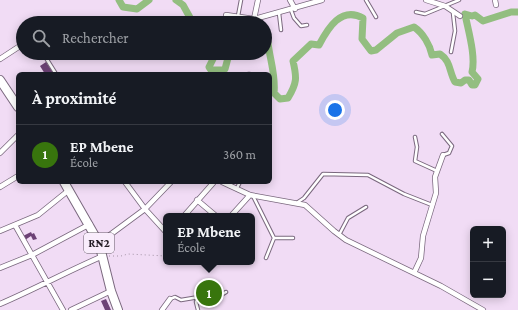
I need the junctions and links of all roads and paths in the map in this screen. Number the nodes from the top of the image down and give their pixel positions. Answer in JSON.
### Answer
{"nodes":[{"id":1,"x":241,"y":0,"type":"edge"},
{"id":2,"x":258,"y":0,"type":"edge"},
{"id":3,"x":290,"y":0,"type":"edge"},
{"id":4,"x":322,"y":0,"type":"edge"},
{"id":5,"x":366,"y":0,"type":"edge"},
{"id":6,"x":426,"y":0,"type":"edge"},
{"id":7,"x":459,"y":0,"type":"edge"},
{"id":8,"x":444,"y":6,"type":"junction"},
{"id":9,"x":293,"y":9,"type":"junction"},
{"id":10,"x":279,"y":12,"type":"junction"},
{"id":11,"x":416,"y":12,"type":"dead end"},
{"id":12,"x":453,"y":13,"type":"junction"},
{"id":13,"x":226,"y":15,"type":"dead end"},
{"id":14,"x":232,"y":16,"type":"edge"},
{"id":15,"x":238,"y":16,"type":"edge"},
{"id":16,"x":255,"y":16,"type":"edge"},
{"id":17,"x":265,"y":16,"type":"edge"},
{"id":18,"x":460,"y":16,"type":"dead end"},
{"id":19,"x":376,"y":17,"type":"dead end"},
{"id":20,"x":307,"y":25,"type":"dead end"},
{"id":21,"x":281,"y":30,"type":"dead end"},
{"id":22,"x":16,"y":49,"type":"edge"},
{"id":23,"x":451,"y":52,"type":"dead end"},
{"id":24,"x":0,"y":59,"type":"edge"},
{"id":25,"x":47,"y":60,"type":"edge"},
{"id":26,"x":55,"y":72,"type":"edge"},
{"id":27,"x":0,"y":80,"type":"edge"},
{"id":28,"x":16,"y":105,"type":"edge"},
{"id":29,"x":442,"y":134,"type":"dead end"},
{"id":30,"x":16,"y":137,"type":"edge"},
{"id":31,"x":415,"y":137,"type":"dead end"},
{"id":32,"x":0,"y":153,"type":"edge"},
{"id":33,"x":443,"y":155,"type":"joint"},
{"id":34,"x":437,"y":171,"type":"junction"},
{"id":35,"x":16,"y":177,"type":"edge"},
{"id":36,"x":65,"y":184,"type":"edge"},
{"id":37,"x":126,"y":184,"type":"edge"},
{"id":38,"x":169,"y":184,"type":"edge"},
{"id":39,"x":212,"y":184,"type":"edge"},
{"id":40,"x":227,"y":184,"type":"edge"},
{"id":41,"x":239,"y":184,"type":"edge"},
{"id":42,"x":0,"y":186,"type":"edge"},
{"id":43,"x":237,"y":188,"type":"junction"},
{"id":44,"x":69,"y":190,"type":"junction"},
{"id":45,"x":251,"y":195,"type":"junction"},
{"id":46,"x":197,"y":200,"type":"junction"},
{"id":47,"x":298,"y":202,"type":"junction"},
{"id":48,"x":432,"y":205,"type":"junction"},
{"id":49,"x":366,"y":207,"type":"dead end"},
{"id":50,"x":145,"y":209,"type":"junction"},
{"id":51,"x":186,"y":213,"type":"edge"},
{"id":52,"x":212,"y":213,"type":"edge"},
{"id":53,"x":234,"y":213,"type":"edge"},
{"id":54,"x":90,"y":224,"type":"junction"},
{"id":55,"x":15,"y":225,"type":"junction"},
{"id":56,"x":163,"y":229,"type":"edge"},
{"id":57,"x":0,"y":231,"type":"edge"},
{"id":58,"x":339,"y":235,"type":"junction"},
{"id":59,"x":274,"y":238,"type":"junction"},
{"id":60,"x":293,"y":238,"type":"dead end"},
{"id":61,"x":99,"y":243,"type":"junction"},
{"id":62,"x":32,"y":255,"type":"junction"},
{"id":63,"x":103,"y":256,"type":"junction"},
{"id":64,"x":163,"y":256,"type":"edge"},
{"id":65,"x":266,"y":258,"type":"dead end"},
{"id":66,"x":0,"y":268,"type":"edge"},
{"id":67,"x":414,"y":273,"type":"junction"},
{"id":68,"x":47,"y":283,"type":"junction"},
{"id":69,"x":111,"y":291,"type":"junction"},
{"id":70,"x":226,"y":292,"type":"dead end"},
{"id":71,"x":199,"y":297,"type":"junction"},
{"id":72,"x":170,"y":299,"type":"joint"},
{"id":73,"x":0,"y":304,"type":"edge"},
{"id":74,"x":63,"y":310,"type":"edge"},
{"id":75,"x":71,"y":310,"type":"edge"},
{"id":76,"x":118,"y":310,"type":"edge"},
{"id":77,"x":162,"y":310,"type":"edge"},
{"id":78,"x":198,"y":310,"type":"edge"},
{"id":79,"x":483,"y":310,"type":"edge"}],
"edges":[{"from":1,"to":15,"type":"lane"},
{"from":2,"to":16,"type":"street"},
{"from":3,"to":9,"type":"street"},
{"from":4,"to":9,"type":"street"},
{"from":5,"to":19,"type":"lane"},
{"from":6,"to":8,"type":"street"},
{"from":7,"to":8,"type":"lane"},
{"from":8,"to":11,"type":"lane"},
{"from":8,"to":12,"type":"street"},
{"from":9,"to":10,"type":"street"},
{"from":9,"to":20,"type":"lane"},
{"from":10,"to":17,"type":"street"},
{"from":10,"to":21,"type":"lane"},
{"from":12,"to":18,"type":"street"},
{"from":12,"to":23,"type":"lane"},
{"from":13,"to":14,"type":"street"},
{"from":22,"to":24,"type":"street"},
{"from":25,"to":26,"type":"lane"},
{"from":27,"to":28,"type":"highway"},
{"from":29,"to":33,"type":"lane"},
{"from":30,"to":32,"type":"street"},
{"from":31,"to":34,"type":"lane"},
{"from":33,"to":34,"type":"street"},
{"from":34,"to":48,"type":"street"},
{"from":35,"to":42,"type":"street"},
{"from":36,"to":44,"type":"highway","number":"RN2"},
{"from":37,"to":50,"type":"street"},
{"from":38,"to":50,"type":"street"},
{"from":39,"to":46,"type":"street"},
{"from":40,"to":43,"type":"street"},
{"from":41,"to":43,"type":"lane"},
{"from":43,"to":45,"type":"street"},
{"from":44,"to":54,"type":"highway","number":"RN2"},
{"from":44,"to":55,"type":"street"},
{"from":45,"to":47,"type":"street"},
{"from":45,"to":53,"type":"street"},
{"from":45,"to":59,"type":"lane"},
{"from":46,"to":51,"type":"street"},
{"from":46,"to":52,"type":"street"},
{"from":47,"to":48,"type":"lane"},
{"from":47,"to":58,"type":"street"},
{"from":48,"to":67,"type":"street"},
{"from":49,"to":58,"type":"lane"},
{"from":50,"to":56,"type":"street"},
{"from":50,"to":61,"type":"street"},
{"from":54,"to":61,"type":"highway","number":"RN2"},
{"from":54,"to":62,"type":"street"},
{"from":55,"to":57,"type":"street"},
{"from":55,"to":62,"type":"street"},
{"from":58,"to":67,"type":"street"},
{"from":59,"to":60,"type":"lane"},
{"from":59,"to":65,"type":"lane"},
{"from":61,"to":63,"type":"highway","number":"RN2"},
{"from":62,"to":66,"type":"street"},
{"from":62,"to":68,"type":"street"},
{"from":63,"to":64,"type":"path"},
{"from":63,"to":68,"type":"street"},
{"from":63,"to":69,"type":"highway","number":"RN2"},
{"from":67,"to":79,"type":"street"},
{"from":68,"to":73,"type":"street"},
{"from":68,"to":74,"type":"street"},
{"from":69,"to":75,"type":"street"},
{"from":69,"to":76,"type":"highway","number":"RN2"},
{"from":70,"to":71,"type":"lane"},
{"from":71,"to":72,"type":"lane"},
{"from":71,"to":78,"type":"lane"},
{"from":72,"to":77,"type":"street"}]}
